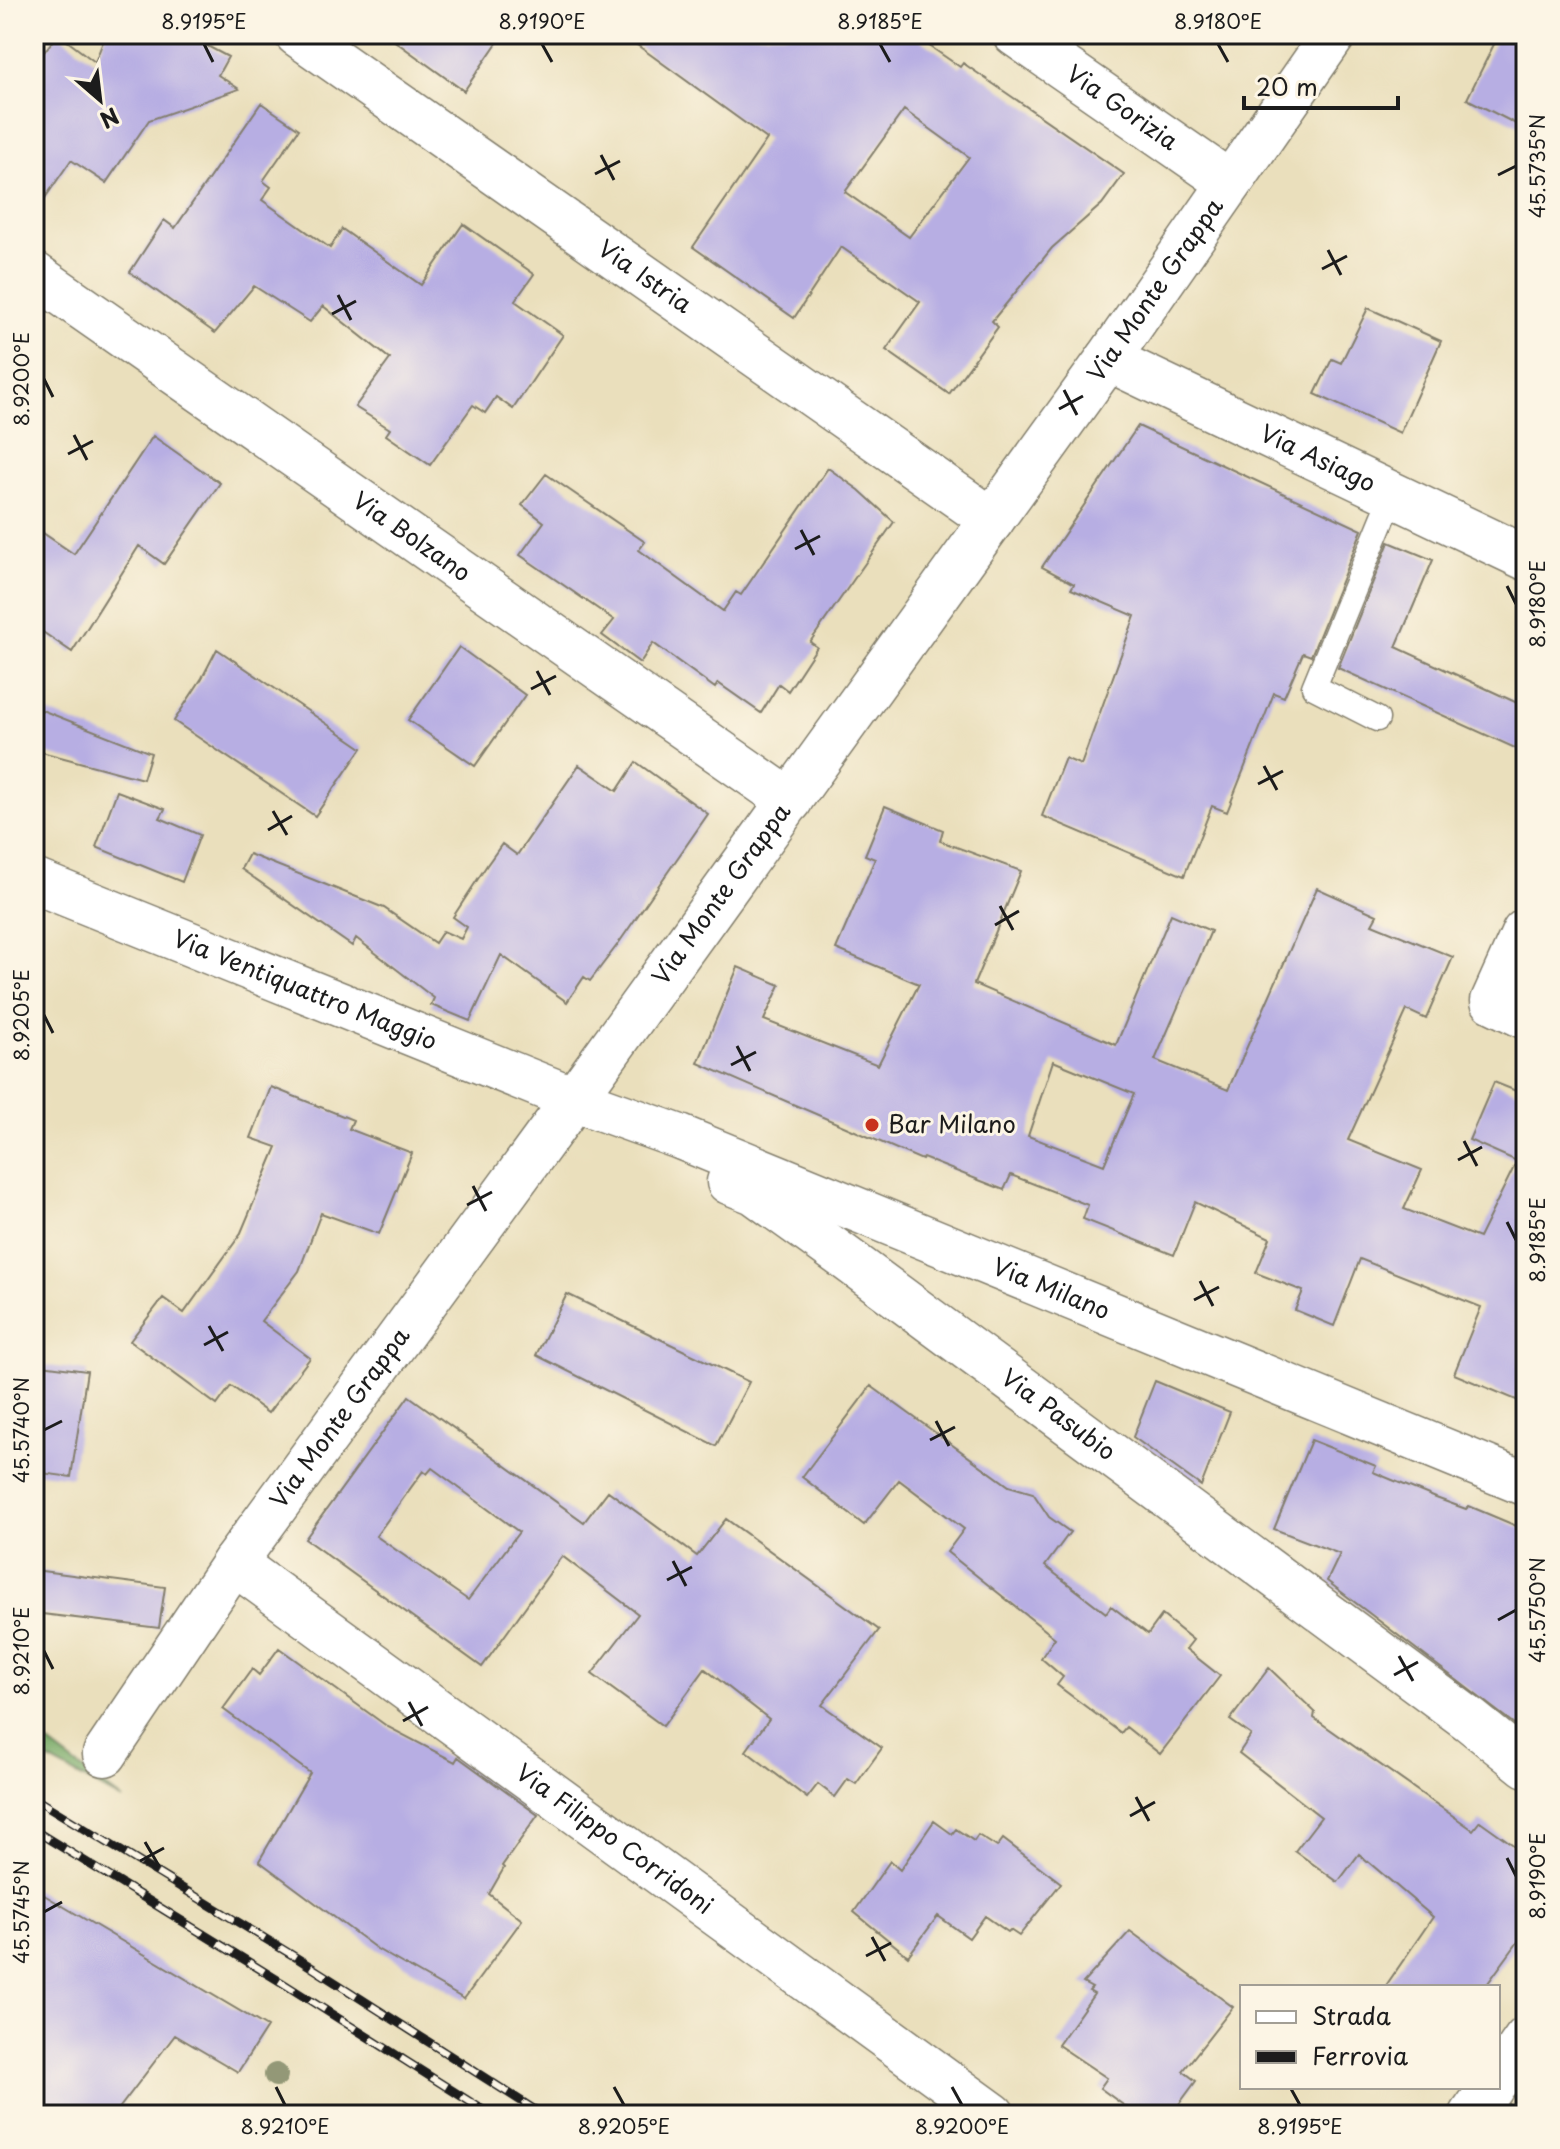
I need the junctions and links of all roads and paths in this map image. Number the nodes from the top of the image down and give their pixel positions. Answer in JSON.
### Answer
{"nodes":[{"id":1,"x":297,"y":34,"type":"edge"},
{"id":2,"x":1015,"y":34,"type":"edge"},
{"id":3,"x":1334,"y":34,"type":"edge"},
{"id":4,"x":1230,"y":183,"type":"junction"},
{"id":5,"x":34,"y":274,"type":"edge"},
{"id":6,"x":1108,"y":359,"type":"junction"},
{"id":7,"x":1393,"y":494,"type":"junction"},
{"id":8,"x":992,"y":520,"type":"junction"},
{"id":9,"x":1526,"y":558,"type":"edge"},
{"id":10,"x":1377,"y":719,"type":"dead end"},
{"id":11,"x":790,"y":801,"type":"junction"},
{"id":12,"x":34,"y":881,"type":"edge"},
{"id":13,"x":1524,"y":932,"type":"dead end"},
{"id":14,"x":1526,"y":1017,"type":"edge"},
{"id":15,"x":574,"y":1099,"type":"junction"},
{"id":16,"x":1526,"y":1484,"type":"edge"},
{"id":17,"x":234,"y":1563,"type":"junction"},
{"id":18,"x":105,"y":1754,"type":"dead end"},
{"id":19,"x":1526,"y":1765,"type":"edge"},
{"id":20,"x":1526,"y":2039,"type":"edge"},
{"id":21,"x":1500,"y":2076,"type":"edge"},
{"id":22,"x":1491,"y":2089,"type":"edge"},
{"id":23,"x":993,"y":2115,"type":"edge"},
{"id":24,"x":1472,"y":2115,"type":"edge"}],
"edges":[{"from":1,"to":8,"type":"street","name":"Via Istria"},
{"from":2,"to":4,"type":"street","name":"Via Gorizia"},
{"from":3,"to":4,"type":"street","name":"Via Monte Grappa"},
{"from":4,"to":6,"type":"street","name":"Via Monte Grappa"},
{"from":5,"to":11,"type":"street","name":"Via Bolzano"},
{"from":6,"to":7,"type":"street","name":"Via Asiago"},
{"from":6,"to":8,"type":"street","name":"Via Monte Grappa"},
{"from":7,"to":9,"type":"street","name":"Via Asiago"},
{"from":7,"to":10,"type":"lane"},
{"from":8,"to":11,"type":"street","name":"Via Monte Grappa"},
{"from":11,"to":15,"type":"street","name":"Via Monte Grappa"},
{"from":12,"to":15,"type":"street","name":"Via Ventiquattro Maggio"},
{"from":13,"to":14,"type":"street"},
{"from":15,"to":16,"type":"street","name":"Via Milano"},
{"from":15,"to":17,"type":"street","name":"Via Monte Grappa"},
{"from":15,"to":19,"type":"street","name":"Via Pasubio"},
{"from":17,"to":18,"type":"street","name":"Via Monte Grappa"},
{"from":17,"to":23,"type":"street","name":"Via Filippo Corridoni"},
{"from":20,"to":21,"type":"street"},
{"from":22,"to":24,"type":"street"}]}
